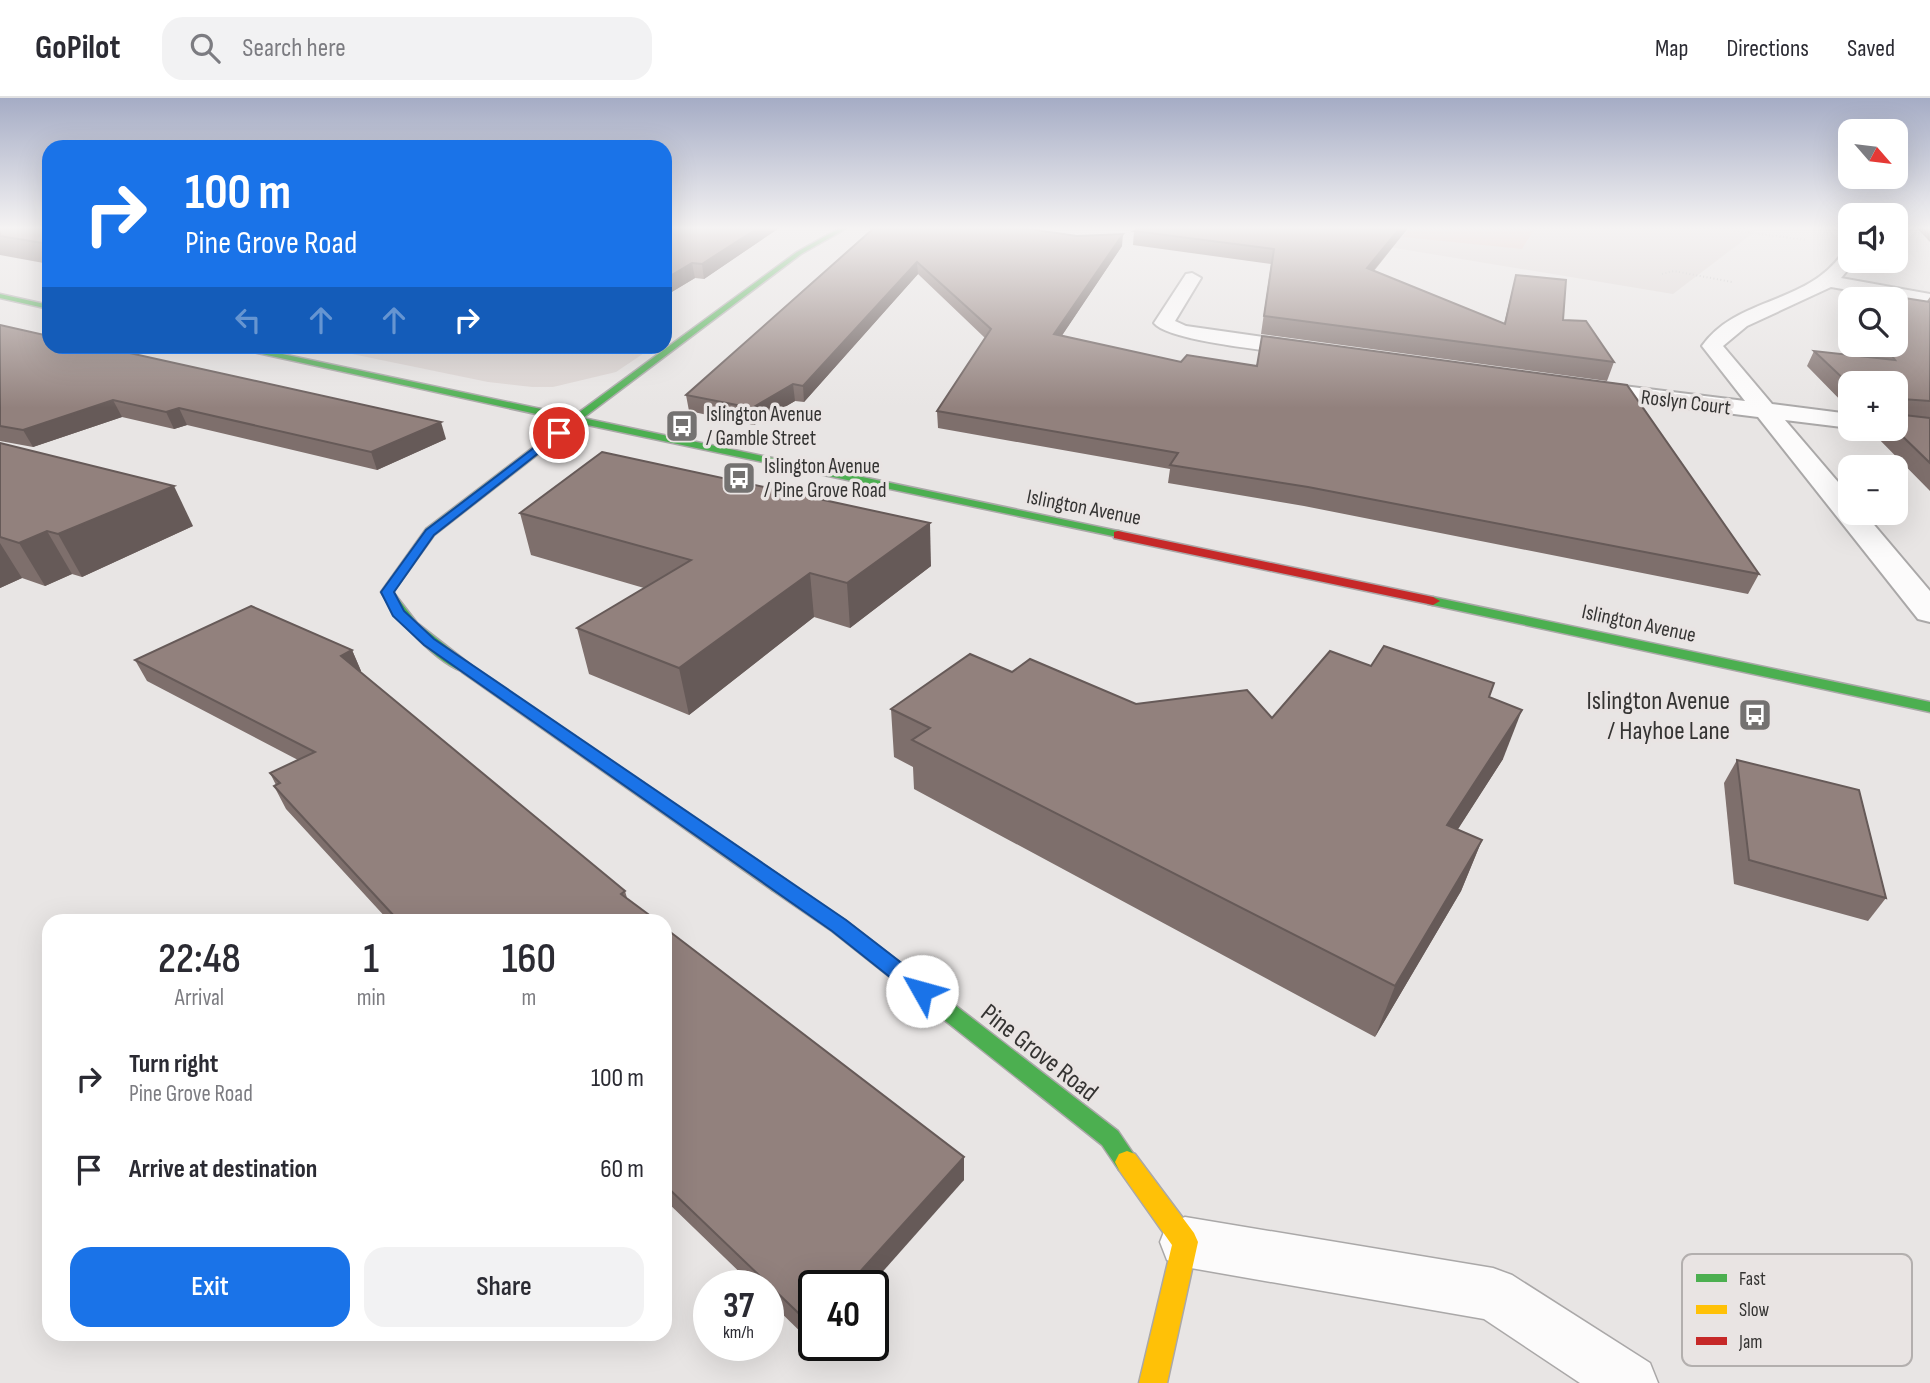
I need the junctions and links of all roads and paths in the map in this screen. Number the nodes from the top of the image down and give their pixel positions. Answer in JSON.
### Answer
{"nodes":[{"id":1,"x":752,"y":288,"type":"edge"},
{"id":2,"x":1186,"y":288,"type":"edge"},
{"id":3,"x":1814,"y":288,"type":"edge"},
{"id":4,"x":1867,"y":288,"type":"edge"},
{"id":5,"x":0,"y":296,"type":"edge"},
{"id":6,"x":1930,"y":299,"type":"edge"},
{"id":7,"x":42,"y":305,"type":"edge"},
{"id":8,"x":672,"y":348,"type":"edge"},
{"id":9,"x":1327,"y":352,"type":"edge"},
{"id":10,"x":266,"y":354,"type":"edge"},
{"id":11,"x":664,"y":354,"type":"edge"},
{"id":12,"x":1557,"y":385,"type":"edge"},
{"id":13,"x":1765,"y":412,"type":"junction"},
{"id":14,"x":1838,"y":420,"type":"edge"},
{"id":15,"x":572,"y":422,"type":"junction"},
{"id":16,"x":1930,"y":612,"type":"edge"},
{"id":17,"x":1930,"y":706,"type":"edge"},
{"id":18,"x":1185,"y":1242,"type":"junction"},
{"id":19,"x":1153,"y":1383,"type":"edge"},
{"id":20,"x":1630,"y":1383,"type":"edge"}],
"edges":[{"from":1,"to":8,"type":"street"},
{"from":2,"to":9,"type":"street"},
{"from":3,"to":13,"type":"street"},
{"from":4,"to":6,"type":"street"},
{"from":5,"to":7,"type":"street"},
{"from":10,"to":15,"type":"street","name":"Islington Avenue"},
{"from":11,"to":15,"type":"street"},
{"from":12,"to":13,"type":"street","name":"Roslyn Court"},
{"from":13,"to":14,"type":"street","name":"Roslyn Court"},
{"from":13,"to":16,"type":"street"},
{"from":15,"to":17,"type":"street","name":"Islington Avenue"},
{"from":15,"to":18,"type":"street","name":"Pine Grove Road"},
{"from":18,"to":19,"type":"street"},
{"from":18,"to":20,"type":"lane"}]}
